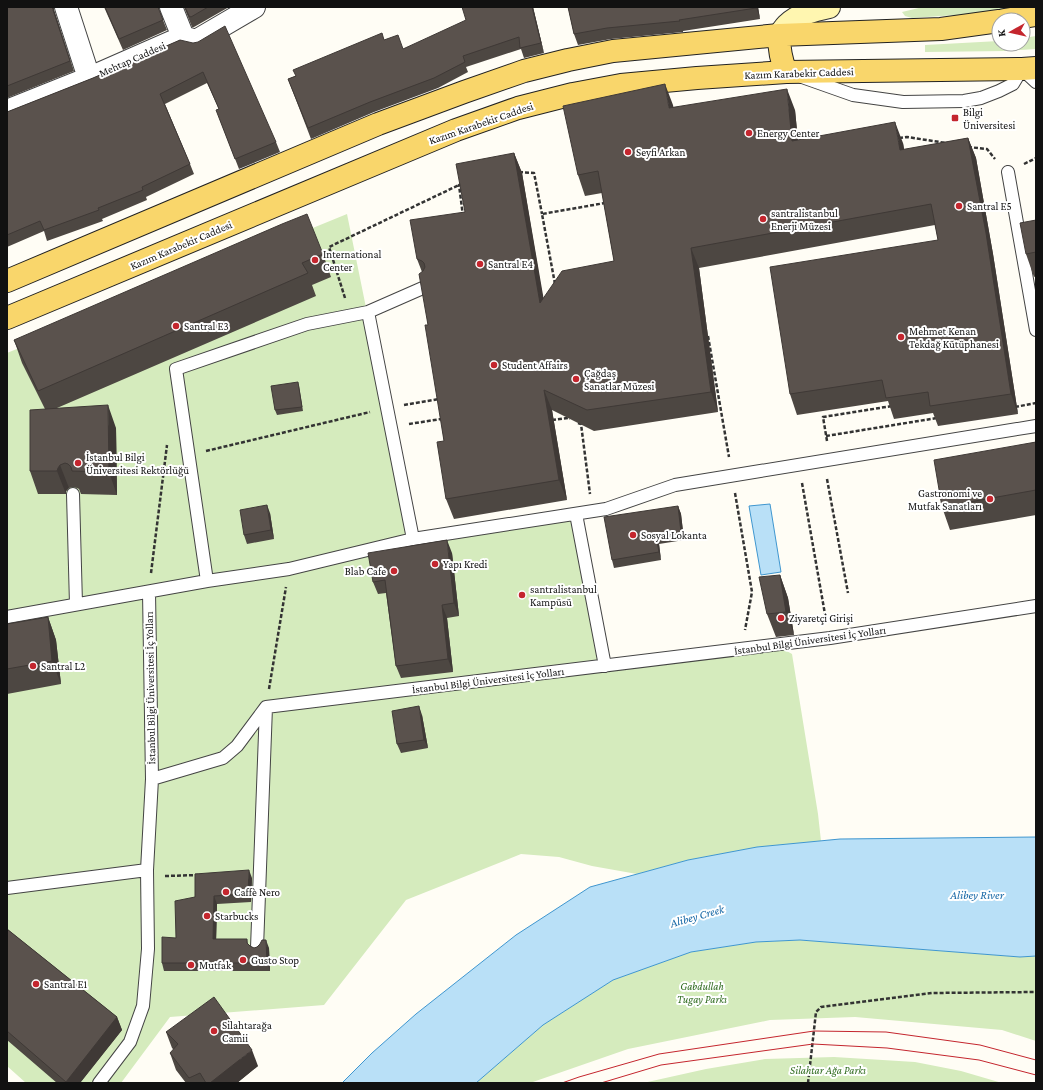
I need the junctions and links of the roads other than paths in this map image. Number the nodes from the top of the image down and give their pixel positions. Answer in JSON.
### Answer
{"nodes":[{"id":1,"x":66,"y":7,"type":"edge"},
{"id":2,"x":171,"y":7,"type":"edge"},
{"id":3,"x":254,"y":7,"type":"edge"},
{"id":4,"x":829,"y":7,"type":"edge"},
{"id":5,"x":991,"y":22,"type":"edge"},
{"id":6,"x":779,"y":35,"type":"junction"},
{"id":7,"x":183,"y":37,"type":"junction"},
{"id":8,"x":786,"y":72,"type":"junction"},
{"id":9,"x":1031,"y":73,"type":"edge"},
{"id":10,"x":89,"y":78,"type":"junction"},
{"id":11,"x":7,"y":111,"type":"edge"},
{"id":12,"x":1008,"y":172,"type":"road end"},
{"id":13,"x":7,"y":281,"type":"edge"},
{"id":14,"x":425,"y":287,"type":"edge"},
{"id":15,"x":368,"y":312,"type":"junction"},
{"id":16,"x":7,"y":318,"type":"edge"},
{"id":17,"x":1036,"y":330,"type":"edge"},
{"id":18,"x":1036,"y":426,"type":"edge"},
{"id":19,"x":73,"y":494,"type":"edge"},
{"id":20,"x":576,"y":514,"type":"junction"},
{"id":21,"x":413,"y":539,"type":"junction"},
{"id":22,"x":207,"y":581,"type":"junction"},
{"id":23,"x":149,"y":592,"type":"junction"},
{"id":24,"x":76,"y":604,"type":"junction"},
{"id":25,"x":1036,"y":606,"type":"edge"},
{"id":26,"x":7,"y":617,"type":"edge"},
{"id":27,"x":605,"y":666,"type":"junction"},
{"id":28,"x":266,"y":707,"type":"junction"},
{"id":29,"x":152,"y":779,"type":"junction"},
{"id":30,"x":147,"y":873,"type":"junction"},
{"id":31,"x":7,"y":888,"type":"edge"},
{"id":32,"x":257,"y":948,"type":"edge"},
{"id":33,"x":99,"y":1083,"type":"edge"}],
"edges":[{"from":1,"to":10,"type":"street"},
{"from":2,"to":7,"type":"street"},
{"from":3,"to":7,"type":"street","name":"Mehtap Caddesi"},
{"from":4,"to":6,"type":"main road"},
{"from":5,"to":6,"type":"main road"},
{"from":6,"to":8,"type":"main road"},
{"from":6,"to":13,"type":"main road"},
{"from":7,"to":10,"type":"street","name":"Mehtap Caddesi"},
{"from":8,"to":9,"type":"main road","name":"Kazım Karabekir Caddesi"},
{"from":8,"to":9,"type":"lane"},
{"from":8,"to":16,"type":"main road","name":"Kazım Karabekir Caddesi"},
{"from":10,"to":11,"type":"street","name":"Mehtap Caddesi"},
{"from":12,"to":17,"type":"lane"},
{"from":14,"to":15,"type":"lane"},
{"from":15,"to":21,"type":"lane"},
{"from":15,"to":22,"type":"lane"},
{"from":18,"to":20,"type":"lane"},
{"from":19,"to":24,"type":"lane"},
{"from":20,"to":21,"type":"lane"},
{"from":20,"to":27,"type":"lane"},
{"from":21,"to":22,"type":"lane"},
{"from":22,"to":23,"type":"lane"},
{"from":23,"to":24,"type":"lane"},
{"from":23,"to":29,"type":"lane","name":"İstanbul Bilgi Üniversitesi İç Yolları"},
{"from":24,"to":26,"type":"lane"},
{"from":25,"to":27,"type":"lane","name":"İstanbul Bilgi Üniversitesi İç Yolları"},
{"from":27,"to":28,"type":"lane","name":"İstanbul Bilgi Üniversitesi İç Yolları"},
{"from":28,"to":29,"type":"lane","name":"İstanbul Bilgi Üniversitesi İç Yolları"},
{"from":28,"to":32,"type":"lane"},
{"from":29,"to":30,"type":"lane"},
{"from":30,"to":31,"type":"lane"},
{"from":30,"to":33,"type":"lane"}]}
